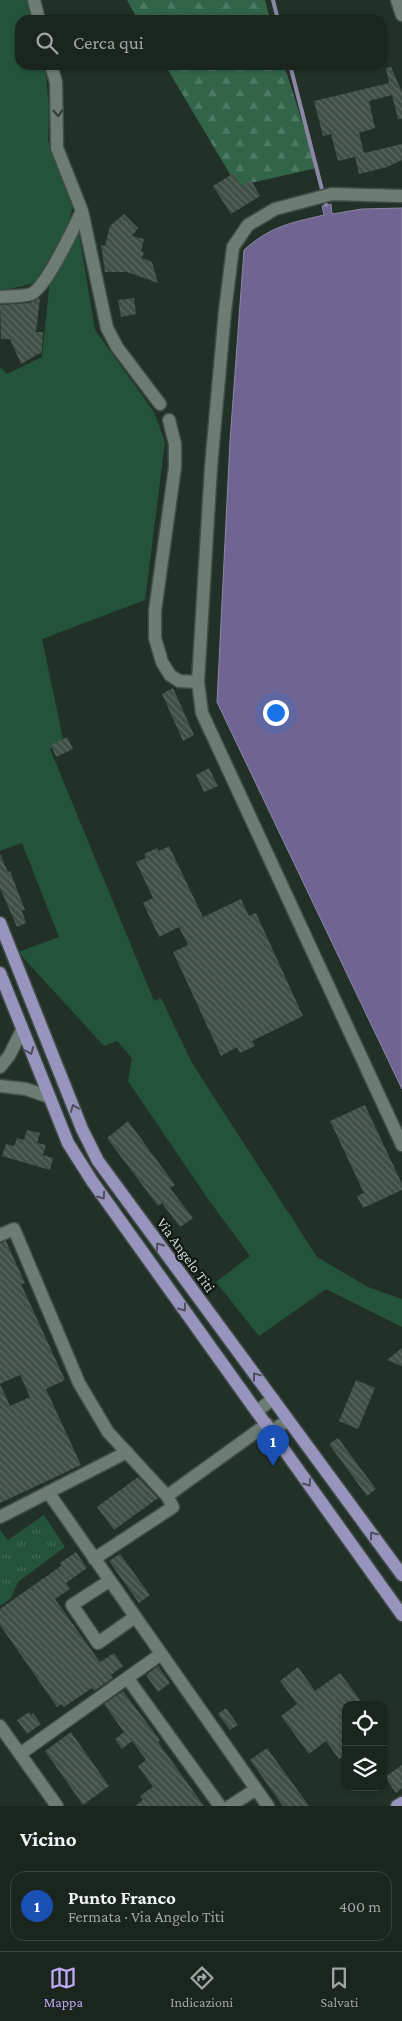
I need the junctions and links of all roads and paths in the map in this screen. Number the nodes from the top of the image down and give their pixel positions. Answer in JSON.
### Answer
{"nodes":[{"id":1,"x":34,"y":0,"type":"edge"},
{"id":2,"x":38,"y":15,"type":"edge"},
{"id":3,"x":52,"y":70,"type":"edge"},
{"id":4,"x":402,"y":196,"type":"edge"},
{"id":5,"x":82,"y":211,"type":"junction"},
{"id":6,"x":0,"y":297,"type":"edge"},
{"id":7,"x":160,"y":404,"type":"dead end"},
{"id":8,"x":169,"y":420,"type":"dead end"},
{"id":9,"x":198,"y":682,"type":"junction"},
{"id":10,"x":0,"y":924,"type":"edge"},
{"id":11,"x":0,"y":973,"type":"edge"},
{"id":12,"x":22,"y":1030,"type":"junction"},
{"id":13,"x":0,"y":1067,"type":"edge"},
{"id":14,"x":0,"y":1086,"type":"edge"},
{"id":15,"x":49,"y":1097,"type":"junction"},
{"id":16,"x":402,"y":1145,"type":"edge"},
{"id":17,"x":0,"y":1235,"type":"edge"},
{"id":18,"x":273,"y":1399,"type":"junction"},
{"id":19,"x":257,"y":1411,"type":"junction"},
{"id":20,"x":288,"y":1420,"type":"junction"},
{"id":21,"x":269,"y":1428,"type":"junction"},
{"id":22,"x":126,"y":1452,"type":"junction"},
{"id":23,"x":48,"y":1492,"type":"junction"},
{"id":24,"x":167,"y":1496,"type":"junction"},
{"id":25,"x":0,"y":1517,"type":"edge"},
{"id":26,"x":94,"y":1559,"type":"junction"},
{"id":27,"x":402,"y":1575,"type":"edge"},
{"id":28,"x":109,"y":1580,"type":"junction"},
{"id":29,"x":402,"y":1615,"type":"edge"},
{"id":30,"x":135,"y":1617,"type":"junction"},
{"id":31,"x":161,"y":1654,"type":"junction"},
{"id":32,"x":128,"y":1679,"type":"junction"},
{"id":33,"x":0,"y":1726,"type":"edge"},
{"id":34,"x":20,"y":1754,"type":"junction"},
{"id":35,"x":256,"y":1789,"type":"junction"},
{"id":36,"x":402,"y":1802,"type":"edge"},
{"id":37,"x":58,"y":1806,"type":"edge"},
{"id":38,"x":220,"y":1806,"type":"edge"},
{"id":39,"x":230,"y":1806,"type":"edge"},
{"id":40,"x":268,"y":1806,"type":"edge"},
{"id":41,"x":397,"y":1806,"type":"edge"}],
"edges":[{"from":1,"to":2,"type":"street"},
{"from":3,"to":5,"type":"street","one_way":true},
{"from":4,"to":9,"type":"street"},
{"from":5,"to":6,"type":"street"},
{"from":5,"to":7,"type":"street"},
{"from":8,"to":9,"type":"street"},
{"from":9,"to":16,"type":"street"},
{"from":18,"to":10,"type":"main road","name":"Via Angelo Titi","one_way":true},
{"from":11,"to":12,"type":"main road"},
{"from":12,"to":13,"type":"street"},
{"from":12,"to":15,"type":"main road","one_way":true},
{"from":14,"to":15,"type":"street"},
{"from":15,"to":19,"type":"main road","one_way":true},
{"from":17,"to":22,"type":"street"},
{"from":18,"to":19,"type":"street"},
{"from":18,"to":20,"type":"main road","name":"Via Angelo Titi"},
{"from":19,"to":21,"type":"main road"},
{"from":20,"to":21,"type":"street"},
{"from":27,"to":20,"type":"main road","name":"Via Angelo Titi","one_way":true},
{"from":21,"to":24,"type":"street"},
{"from":21,"to":29,"type":"main road","one_way":true},
{"from":22,"to":23,"type":"street"},
{"from":22,"to":24,"type":"street"},
{"from":23,"to":25,"type":"street"},
{"from":23,"to":26,"type":"street"},
{"from":24,"to":26,"type":"street"},
{"from":26,"to":28,"type":"street"},
{"from":28,"to":30,"type":"street"},
{"from":28,"to":30,"type":"street"},
{"from":30,"to":31,"type":"street"},
{"from":31,"to":32,"type":"street"},
{"from":31,"to":35,"type":"street"},
{"from":32,"to":34,"type":"street"},
{"from":32,"to":38,"type":"street"},
{"from":33,"to":34,"type":"street"},
{"from":34,"to":37,"type":"street"},
{"from":35,"to":39,"type":"street"},
{"from":35,"to":40,"type":"street"},
{"from":36,"to":41,"type":"main road"}]}
